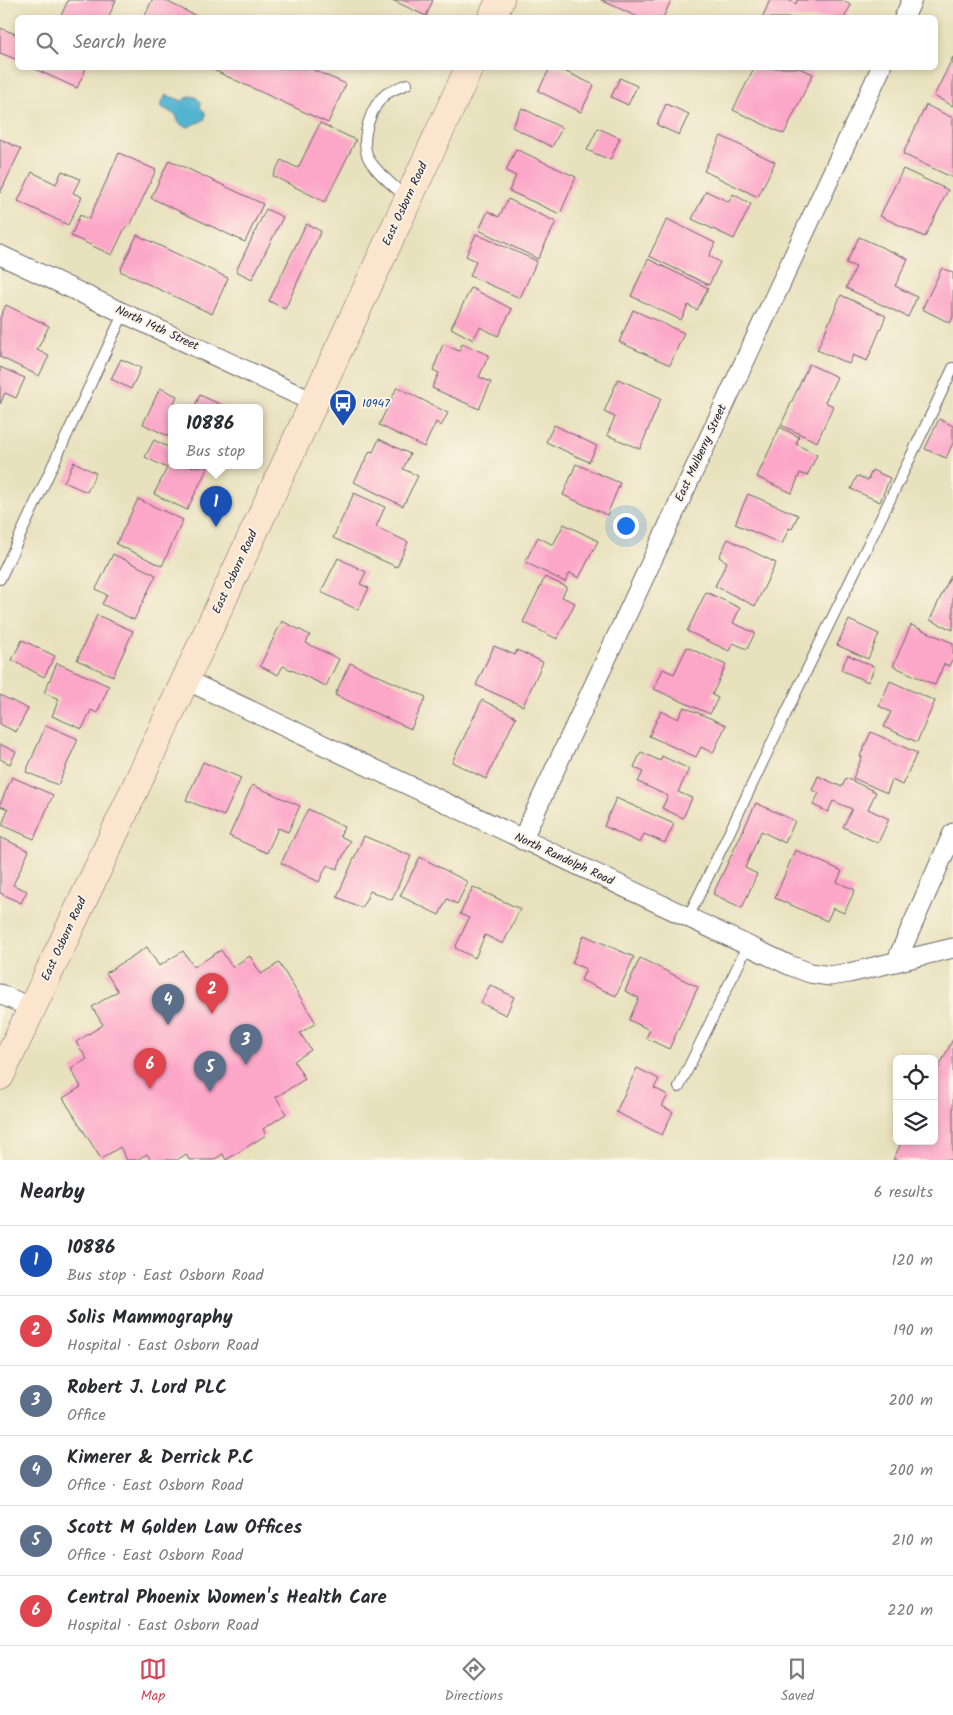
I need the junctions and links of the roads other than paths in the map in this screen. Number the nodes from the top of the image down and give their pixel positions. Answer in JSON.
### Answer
{"nodes":[{"id":1,"x":500,"y":0,"type":"edge"},
{"id":2,"x":912,"y":0,"type":"edge"},
{"id":3,"x":493,"y":15,"type":"edge"},
{"id":4,"x":905,"y":15,"type":"edge"},
{"id":5,"x":468,"y":70,"type":"edge"},
{"id":6,"x":880,"y":70,"type":"edge"},
{"id":7,"x":407,"y":84,"type":"dead end"},
{"id":8,"x":408,"y":199,"type":"junction"},
{"id":9,"x":0,"y":254,"type":"edge"},
{"id":10,"x":124,"y":312,"type":"junction"},
{"id":11,"x":953,"y":368,"type":"edge"},
{"id":12,"x":313,"y":402,"type":"junction"},
{"id":13,"x":0,"y":579,"type":"edge"},
{"id":14,"x":186,"y":680,"type":"junction"},
{"id":15,"x":953,"y":832,"type":"edge"},
{"id":16,"x":522,"y":840,"type":"junction"},
{"id":17,"x":688,"y":917,"type":"junction"},
{"id":18,"x":748,"y":946,"type":"junction"},
{"id":19,"x":953,"y":948,"type":"edge"},
{"id":20,"x":896,"y":962,"type":"junction"},
{"id":21,"x":0,"y":994,"type":"edge"},
{"id":22,"x":32,"y":1008,"type":"junction"},
{"id":23,"x":0,"y":1076,"type":"edge"},
{"id":24,"x":679,"y":1087,"type":"dead end"}],
"edges":[{"from":1,"to":3,"type":"main road"},
{"from":2,"to":4,"type":"street"},
{"from":5,"to":8,"type":"main road","name":"East Osborn Road"},
{"from":6,"to":16,"type":"street","name":"East Mulberry Street"},
{"from":7,"to":8,"type":"lane"},
{"from":8,"to":12,"type":"main road","name":"East Osborn Road"},
{"from":9,"to":10,"type":"street","name":"North 14th Street"},
{"from":10,"to":12,"type":"street","name":"North 14th Street"},
{"from":10,"to":13,"type":"lane"},
{"from":11,"to":17,"type":"lane"},
{"from":12,"to":14,"type":"main road","name":"East Osborn Road"},
{"from":14,"to":16,"type":"street","name":"North Randolph Road"},
{"from":14,"to":22,"type":"main road","name":"East Osborn Road"},
{"from":15,"to":20,"type":"street"},
{"from":16,"to":17,"type":"street","name":"North Randolph Road"},
{"from":17,"to":18,"type":"street","name":"North Randolph Road"},
{"from":18,"to":20,"type":"street","name":"North Randolph Road"},
{"from":18,"to":24,"type":"lane"},
{"from":19,"to":20,"type":"street","name":"North Randolph Road"},
{"from":21,"to":22,"type":"street"},
{"from":22,"to":23,"type":"main road","name":"East Osborn Road"}]}
